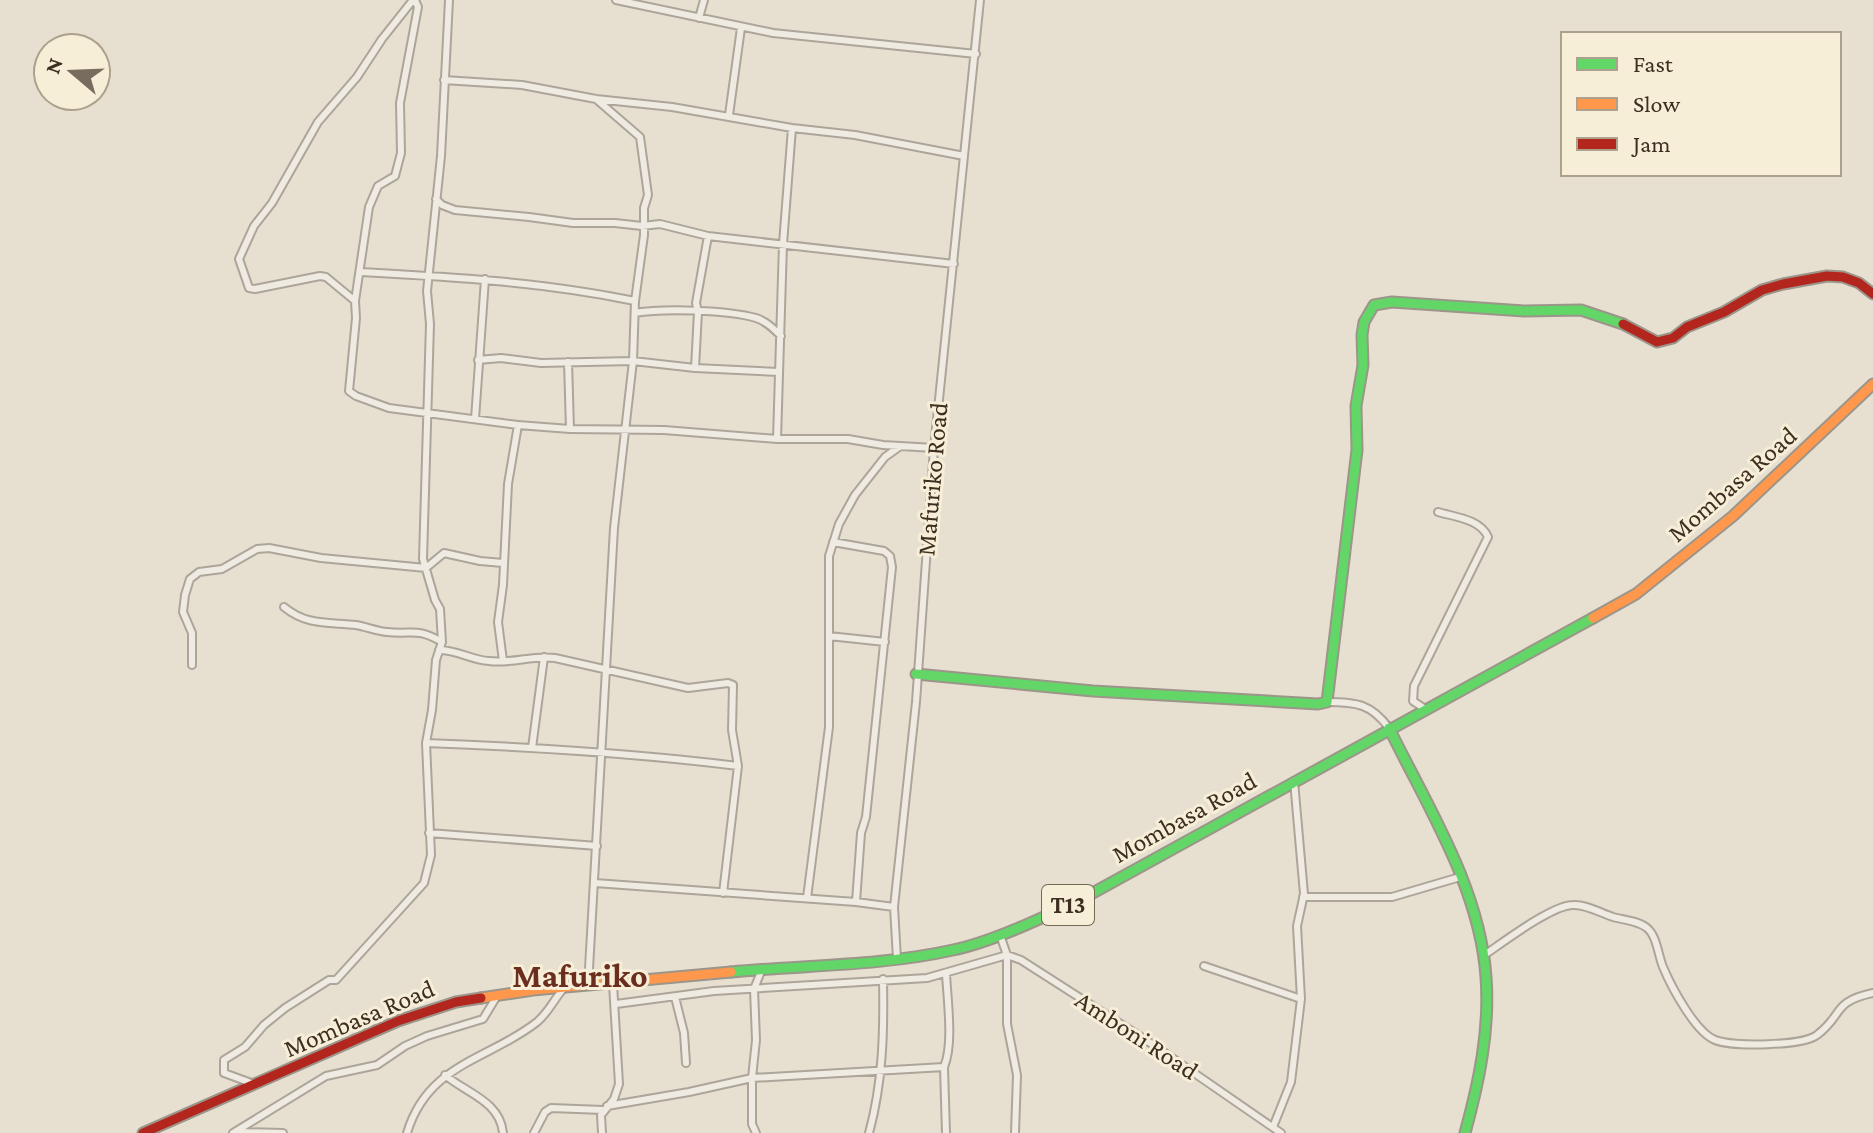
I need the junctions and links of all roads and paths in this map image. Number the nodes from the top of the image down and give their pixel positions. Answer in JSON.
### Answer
{"nodes":[{"id":1,"x":414,"y":0,"type":"edge"},
{"id":2,"x":449,"y":0,"type":"edge"},
{"id":3,"x":616,"y":0,"type":"edge"},
{"id":4,"x":704,"y":0,"type":"edge"},
{"id":5,"x":980,"y":0,"type":"edge"},
{"id":6,"x":699,"y":18,"type":"junction"},
{"id":7,"x":741,"y":28,"type":"junction"},
{"id":8,"x":976,"y":54,"type":"junction"},
{"id":9,"x":444,"y":80,"type":"junction"},
{"id":10,"x":596,"y":99,"type":"junction"},
{"id":11,"x":729,"y":115,"type":"junction"},
{"id":12,"x":792,"y":128,"type":"junction"},
{"id":13,"x":964,"y":156,"type":"junction"},
{"id":14,"x":436,"y":199,"type":"junction"},
{"id":15,"x":642,"y":226,"type":"junction"},
{"id":16,"x":708,"y":236,"type":"junction"},
{"id":17,"x":783,"y":244,"type":"junction"},
{"id":18,"x":954,"y":264,"type":"junction"},
{"id":19,"x":361,"y":272,"type":"junction"},
{"id":20,"x":429,"y":275,"type":"junction"},
{"id":21,"x":485,"y":279,"type":"junction"},
{"id":22,"x":1873,"y":294,"type":"edge"},
{"id":23,"x":355,"y":301,"type":"junction"},
{"id":24,"x":635,"y":301,"type":"junction"},
{"id":25,"x":698,"y":312,"type":"junction"},
{"id":26,"x":635,"y":313,"type":"junction"},
{"id":27,"x":782,"y":336,"type":"junction"},
{"id":28,"x":478,"y":360,"type":"junction"},
{"id":29,"x":633,"y":361,"type":"junction"},
{"id":30,"x":568,"y":362,"type":"junction"},
{"id":31,"x":695,"y":368,"type":"junction"},
{"id":32,"x":779,"y":372,"type":"junction"},
{"id":33,"x":1873,"y":384,"type":"edge"},
{"id":34,"x":426,"y":413,"type":"junction"},
{"id":35,"x":475,"y":419,"type":"junction"},
{"id":36,"x":518,"y":425,"type":"junction"},
{"id":37,"x":570,"y":429,"type":"junction"},
{"id":38,"x":625,"y":430,"type":"junction"},
{"id":39,"x":777,"y":439,"type":"junction"},
{"id":40,"x":901,"y":446,"type":"junction"},
{"id":41,"x":934,"y":448,"type":"junction"},
{"id":42,"x":1438,"y":512,"type":"dead end"},
{"id":43,"x":833,"y":542,"type":"junction"},
{"id":44,"x":503,"y":563,"type":"junction"},
{"id":45,"x":426,"y":568,"type":"junction"},
{"id":46,"x":284,"y":607,"type":"dead end"},
{"id":47,"x":829,"y":636,"type":"junction"},
{"id":48,"x":442,"y":642,"type":"junction"},
{"id":49,"x":885,"y":642,"type":"junction"},
{"id":50,"x":439,"y":650,"type":"junction"},
{"id":51,"x":544,"y":657,"type":"junction"},
{"id":52,"x":503,"y":661,"type":"junction"},
{"id":53,"x":192,"y":665,"type":"dead end"},
{"id":54,"x":607,"y":671,"type":"junction"},
{"id":55,"x":916,"y":674,"type":"junction"},
{"id":56,"x":1327,"y":702,"type":"junction"},
{"id":57,"x":1425,"y":709,"type":"junction"},
{"id":58,"x":1389,"y":728,"type":"junction"},
{"id":59,"x":426,"y":743,"type":"junction"},
{"id":60,"x":532,"y":748,"type":"junction"},
{"id":61,"x":602,"y":753,"type":"junction"},
{"id":62,"x":738,"y":766,"type":"junction"},
{"id":63,"x":1294,"y":781,"type":"junction"},
{"id":64,"x":429,"y":833,"type":"junction"},
{"id":65,"x":597,"y":846,"type":"junction"},
{"id":66,"x":1460,"y":877,"type":"junction"},
{"id":67,"x":595,"y":883,"type":"junction"},
{"id":68,"x":723,"y":893,"type":"junction"},
{"id":69,"x":1303,"y":897,"type":"junction"},
{"id":70,"x":807,"y":898,"type":"junction"},
{"id":71,"x":856,"y":902,"type":"junction"},
{"id":72,"x":894,"y":907,"type":"junction"},
{"id":73,"x":1000,"y":935,"type":"junction"},
{"id":74,"x":1007,"y":955,"type":"junction"},
{"id":75,"x":1483,"y":956,"type":"junction"},
{"id":76,"x":897,"y":959,"type":"junction"},
{"id":77,"x":1204,"y":966,"type":"dead end"},
{"id":78,"x":762,"y":969,"type":"junction"},
{"id":79,"x":946,"y":973,"type":"junction"},
{"id":80,"x":883,"y":979,"type":"junction"},
{"id":81,"x":613,"y":984,"type":"junction"},
{"id":82,"x":588,"y":986,"type":"junction"},
{"id":83,"x":564,"y":988,"type":"junction"},
{"id":84,"x":754,"y":989,"type":"junction"},
{"id":85,"x":1873,"y":993,"type":"edge"},
{"id":86,"x":497,"y":996,"type":"junction"},
{"id":87,"x":675,"y":997,"type":"junction"},
{"id":88,"x":1301,"y":999,"type":"junction"},
{"id":89,"x":616,"y":1004,"type":"junction"},
{"id":90,"x":686,"y":1063,"type":"dead end"},
{"id":91,"x":944,"y":1067,"type":"junction"},
{"id":92,"x":881,"y":1070,"type":"junction"},
{"id":93,"x":445,"y":1075,"type":"junction"},
{"id":94,"x":752,"y":1078,"type":"junction"},
{"id":95,"x":257,"y":1085,"type":"junction"},
{"id":96,"x":605,"y":1108,"type":"junction"},
{"id":97,"x":1273,"y":1127,"type":"junction"},
{"id":98,"x":143,"y":1133,"type":"edge"},
{"id":99,"x":234,"y":1133,"type":"edge"},
{"id":100,"x":283,"y":1133,"type":"edge"},
{"id":101,"x":407,"y":1133,"type":"edge"},
{"id":102,"x":503,"y":1133,"type":"edge"},
{"id":103,"x":534,"y":1133,"type":"edge"},
{"id":104,"x":602,"y":1133,"type":"edge"},
{"id":105,"x":756,"y":1133,"type":"edge"},
{"id":106,"x":869,"y":1133,"type":"edge"},
{"id":107,"x":946,"y":1133,"type":"edge"},
{"id":108,"x":1015,"y":1133,"type":"edge"},
{"id":109,"x":1281,"y":1133,"type":"edge"},
{"id":110,"x":1465,"y":1133,"type":"edge"}],
"edges":[{"from":1,"to":19,"type":"street"},
{"from":1,"to":23,"type":"street"},
{"from":2,"to":9,"type":"street"},
{"from":3,"to":6,"type":"street"},
{"from":4,"to":6,"type":"street"},
{"from":5,"to":8,"type":"street","name":"Mafuriko Road"},
{"from":6,"to":7,"type":"street"},
{"from":7,"to":8,"type":"street"},
{"from":7,"to":11,"type":"street"},
{"from":8,"to":13,"type":"street","name":"Mafuriko Road"},
{"from":9,"to":10,"type":"street"},
{"from":9,"to":14,"type":"street"},
{"from":10,"to":11,"type":"street"},
{"from":10,"to":15,"type":"street"},
{"from":11,"to":12,"type":"street"},
{"from":12,"to":13,"type":"street"},
{"from":12,"to":17,"type":"street"},
{"from":13,"to":18,"type":"street","name":"Mafuriko Road"},
{"from":14,"to":15,"type":"street"},
{"from":14,"to":20,"type":"street"},
{"from":15,"to":16,"type":"street"},
{"from":15,"to":24,"type":"street"},
{"from":16,"to":17,"type":"street"},
{"from":16,"to":25,"type":"street"},
{"from":17,"to":18,"type":"street"},
{"from":17,"to":27,"type":"street"},
{"from":18,"to":41,"type":"street","name":"Mafuriko Road"},
{"from":19,"to":20,"type":"street"},
{"from":19,"to":23,"type":"street"},
{"from":20,"to":21,"type":"street"},
{"from":20,"to":34,"type":"street"},
{"from":21,"to":24,"type":"street"},
{"from":21,"to":28,"type":"street"},
{"from":22,"to":56,"type":"main road"},
{"from":23,"to":34,"type":"street"},
{"from":24,"to":26,"type":"street"},
{"from":25,"to":26,"type":"street"},
{"from":25,"to":27,"type":"street"},
{"from":25,"to":31,"type":"street"},
{"from":26,"to":29,"type":"street"},
{"from":27,"to":32,"type":"street"},
{"from":28,"to":30,"type":"street"},
{"from":28,"to":35,"type":"street"},
{"from":29,"to":30,"type":"street"},
{"from":29,"to":31,"type":"street"},
{"from":29,"to":38,"type":"street"},
{"from":30,"to":37,"type":"street"},
{"from":31,"to":32,"type":"street"},
{"from":32,"to":39,"type":"street"},
{"from":33,"to":57,"type":"main road","name":"Mombasa Road","number":"T13"},
{"from":34,"to":35,"type":"street"},
{"from":34,"to":45,"type":"street"},
{"from":35,"to":36,"type":"street"},
{"from":36,"to":37,"type":"street"},
{"from":36,"to":44,"type":"street"},
{"from":37,"to":38,"type":"street"},
{"from":38,"to":39,"type":"street"},
{"from":38,"to":54,"type":"street"},
{"from":39,"to":40,"type":"street"},
{"from":40,"to":41,"type":"street"},
{"from":40,"to":43,"type":"street"},
{"from":41,"to":55,"type":"street","name":"Mafuriko Road"},
{"from":42,"to":57,"type":"street"},
{"from":43,"to":47,"type":"street"},
{"from":43,"to":49,"type":"street"},
{"from":44,"to":45,"type":"street"},
{"from":44,"to":52,"type":"street"},
{"from":45,"to":48,"type":"street"},
{"from":45,"to":53,"type":"street"},
{"from":46,"to":48,"type":"street"},
{"from":47,"to":49,"type":"street"},
{"from":47,"to":70,"type":"street"},
{"from":48,"to":50,"type":"street"},
{"from":49,"to":71,"type":"street"},
{"from":50,"to":52,"type":"street"},
{"from":50,"to":59,"type":"street"},
{"from":51,"to":52,"type":"street"},
{"from":51,"to":54,"type":"street"},
{"from":51,"to":60,"type":"street"},
{"from":54,"to":61,"type":"street"},
{"from":54,"to":62,"type":"street"},
{"from":55,"to":56,"type":"main road"},
{"from":55,"to":72,"type":"street","name":"Mafuriko Road"},
{"from":56,"to":58,"type":"street"},
{"from":57,"to":58,"type":"main road","name":"Mombasa Road","number":"T13"},
{"from":58,"to":63,"type":"main road","name":"Mombasa Road","number":"T13"},
{"from":58,"to":66,"type":"main road"},
{"from":59,"to":60,"type":"street"},
{"from":59,"to":64,"type":"street"},
{"from":60,"to":61,"type":"street"},
{"from":61,"to":62,"type":"street"},
{"from":61,"to":65,"type":"street"},
{"from":62,"to":68,"type":"street"},
{"from":63,"to":69,"type":"street"},
{"from":63,"to":73,"type":"main road","name":"Mombasa Road","number":"T13"},
{"from":64,"to":65,"type":"street"},
{"from":64,"to":95,"type":"street"},
{"from":65,"to":67,"type":"street"},
{"from":66,"to":69,"type":"street"},
{"from":66,"to":75,"type":"main road"},
{"from":67,"to":68,"type":"street"},
{"from":67,"to":82,"type":"street"},
{"from":68,"to":70,"type":"street"},
{"from":69,"to":88,"type":"street"},
{"from":70,"to":71,"type":"street"},
{"from":71,"to":72,"type":"street"},
{"from":72,"to":76,"type":"street","name":"Mafuriko Road"},
{"from":73,"to":74,"type":"street"},
{"from":73,"to":76,"type":"main road","name":"Mombasa Road","number":"T13"},
{"from":74,"to":79,"type":"street"},
{"from":74,"to":97,"type":"street","name":"Amboni Road"},
{"from":74,"to":108,"type":"street"},
{"from":75,"to":85,"type":"street"},
{"from":75,"to":110,"type":"main road"},
{"from":76,"to":78,"type":"main road","name":"Mombasa Road","number":"T13"},
{"from":77,"to":88,"type":"street"},
{"from":78,"to":81,"type":"main road","name":"Mombasa Road","number":"T13"},
{"from":78,"to":84,"type":"street"},
{"from":79,"to":80,"type":"street"},
{"from":79,"to":91,"type":"street"},
{"from":80,"to":84,"type":"street"},
{"from":80,"to":92,"type":"street"},
{"from":81,"to":82,"type":"main road","name":"Mombasa Road","number":"T13"},
{"from":81,"to":89,"type":"street"},
{"from":82,"to":83,"type":"main road","name":"Mombasa Road","number":"T13"},
{"from":83,"to":86,"type":"main road","name":"Mombasa Road","number":"T13"},
{"from":83,"to":93,"type":"street"},
{"from":84,"to":87,"type":"street"},
{"from":84,"to":94,"type":"street"},
{"from":86,"to":95,"type":"main road","name":"Mombasa Road","number":"T13"},
{"from":86,"to":99,"type":"street"},
{"from":87,"to":89,"type":"street"},
{"from":87,"to":90,"type":"street"},
{"from":88,"to":97,"type":"street"},
{"from":89,"to":96,"type":"street"},
{"from":91,"to":92,"type":"street"},
{"from":91,"to":107,"type":"street"},
{"from":92,"to":94,"type":"street"},
{"from":92,"to":106,"type":"street"},
{"from":93,"to":101,"type":"street"},
{"from":93,"to":102,"type":"street"},
{"from":94,"to":96,"type":"street"},
{"from":94,"to":105,"type":"street"},
{"from":95,"to":98,"type":"main road","name":"Mombasa Road","number":"T13"},
{"from":96,"to":103,"type":"street"},
{"from":96,"to":104,"type":"street"},
{"from":97,"to":109,"type":"street","name":"Amboni Road"},
{"from":99,"to":100,"type":"street"}]}
